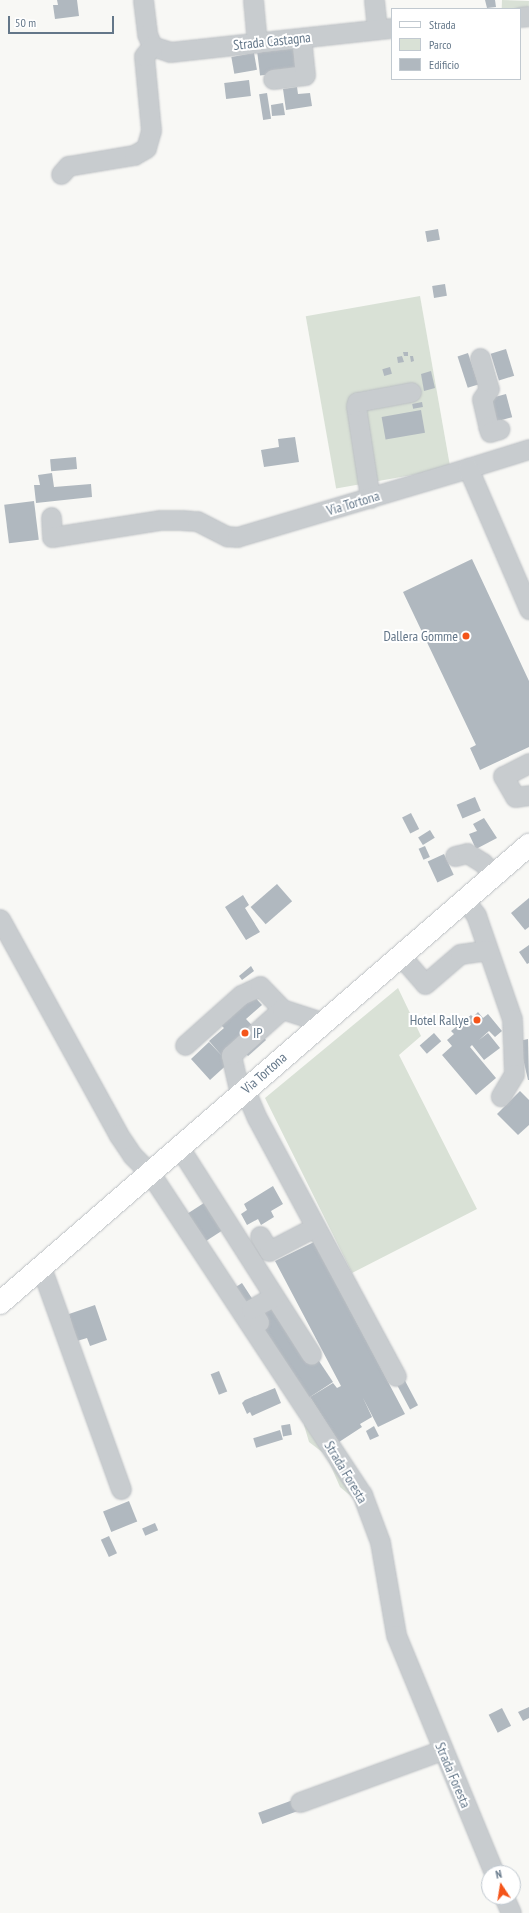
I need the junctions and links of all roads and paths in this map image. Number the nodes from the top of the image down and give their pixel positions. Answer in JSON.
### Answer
{"nodes":[{"id":1,"x":143,"y":0,"type":"edge"},
{"id":2,"x":253,"y":0,"type":"edge"},
{"id":3,"x":374,"y":0,"type":"edge"},
{"id":4,"x":385,"y":29,"type":"edge"},
{"id":5,"x":301,"y":38,"type":"junction"},
{"id":6,"x":256,"y":43,"type":"junction"},
{"id":7,"x":152,"y":46,"type":"junction"},
{"id":8,"x":273,"y":79,"type":"dead end"},
{"id":9,"x":62,"y":174,"type":"dead end"},
{"id":10,"x":480,"y":358,"type":"dead end"},
{"id":11,"x":411,"y":392,"type":"dead end"},
{"id":12,"x":529,"y":449,"type":"edge"},
{"id":13,"x":506,"y":456,"type":"junction"},
{"id":14,"x":468,"y":468,"type":"junction"},
{"id":15,"x":370,"y":498,"type":"junction"},
{"id":16,"x":51,"y":517,"type":"dead end"},
{"id":17,"x":529,"y":609,"type":"edge"},
{"id":18,"x":529,"y":763,"type":"edge"},
{"id":19,"x":529,"y":795,"type":"edge"},
{"id":20,"x":529,"y":845,"type":"edge"},
{"id":21,"x":454,"y":856,"type":"dead end"},
{"id":22,"x":493,"y":875,"type":"junction"},
{"id":23,"x":465,"y":900,"type":"junction"},
{"id":24,"x":0,"y":919,"type":"edge"},
{"id":25,"x":487,"y":950,"type":"junction"},
{"id":26,"x":400,"y":955,"type":"junction"},
{"id":27,"x":282,"y":1009,"type":"junction"},
{"id":28,"x":322,"y":1022,"type":"junction"},
{"id":29,"x":185,"y":1045,"type":"dead end"},
{"id":30,"x":242,"y":1092,"type":"junction"},
{"id":31,"x":501,"y":1096,"type":"dead end"},
{"id":32,"x":179,"y":1147,"type":"junction"},
{"id":33,"x":150,"y":1173,"type":"junction"},
{"id":34,"x":315,"y":1227,"type":"junction"},
{"id":35,"x":260,"y":1236,"type":"dead end"},
{"id":36,"x":41,"y":1267,"type":"junction"},
{"id":37,"x":274,"y":1296,"type":"junction"},
{"id":38,"x":0,"y":1303,"type":"edge"},
{"id":39,"x":259,"y":1322,"type":"dead end"},
{"id":40,"x":311,"y":1354,"type":"dead end"},
{"id":41,"x":396,"y":1376,"type":"dead end"},
{"id":42,"x":121,"y":1489,"type":"dead end"},
{"id":43,"x":442,"y":1750,"type":"junction"},
{"id":44,"x":300,"y":1802,"type":"dead end"},
{"id":45,"x":491,"y":1865,"type":"edge"}],
"edges":[{"from":1,"to":7,"type":"street"},
{"from":2,"to":6,"type":"street"},
{"from":3,"to":4,"type":"street"},
{"from":4,"to":5,"type":"street","name":"Strada Castagna"},
{"from":5,"to":6,"type":"street","name":"Strada Castagna"},
{"from":5,"to":8,"type":"street"},
{"from":6,"to":7,"type":"street","name":"Strada Castagna"},
{"from":7,"to":9,"type":"street"},
{"from":10,"to":13,"type":"street"},
{"from":11,"to":15,"type":"street"},
{"from":12,"to":13,"type":"street","name":"Via Tortona"},
{"from":13,"to":14,"type":"street","name":"Via Tortona"},
{"from":14,"to":15,"type":"street","name":"Via Tortona"},
{"from":14,"to":17,"type":"street"},
{"from":15,"to":16,"type":"street","name":"Via Tortona"},
{"from":18,"to":19,"type":"street"},
{"from":20,"to":22,"type":"main road","name":"Via Tortona"},
{"from":21,"to":22,"type":"street"},
{"from":22,"to":23,"type":"main road","name":"Via Tortona"},
{"from":23,"to":25,"type":"street"},
{"from":23,"to":26,"type":"main road","name":"Via Tortona"},
{"from":24,"to":33,"type":"street","name":"Strada Foresta"},
{"from":25,"to":26,"type":"street"},
{"from":25,"to":31,"type":"street"},
{"from":26,"to":28,"type":"main road","name":"Via Tortona"},
{"from":27,"to":28,"type":"street"},
{"from":27,"to":29,"type":"street"},
{"from":27,"to":30,"type":"street"},
{"from":28,"to":30,"type":"main road","name":"Via Tortona"},
{"from":30,"to":32,"type":"main road","name":"Via Tortona"},
{"from":30,"to":34,"type":"street"},
{"from":32,"to":33,"type":"main road","name":"Via Tortona"},
{"from":32,"to":37,"type":"street"},
{"from":33,"to":36,"type":"main road","name":"Via Tortona"},
{"from":33,"to":43,"type":"street","name":"Strada Foresta"},
{"from":34,"to":35,"type":"street"},
{"from":34,"to":41,"type":"street"},
{"from":36,"to":38,"type":"main road","name":"Via Tortona"},
{"from":36,"to":42,"type":"street"},
{"from":37,"to":39,"type":"street"},
{"from":37,"to":40,"type":"street"},
{"from":43,"to":44,"type":"street"},
{"from":43,"to":45,"type":"street","name":"Strada Foresta"}]}
